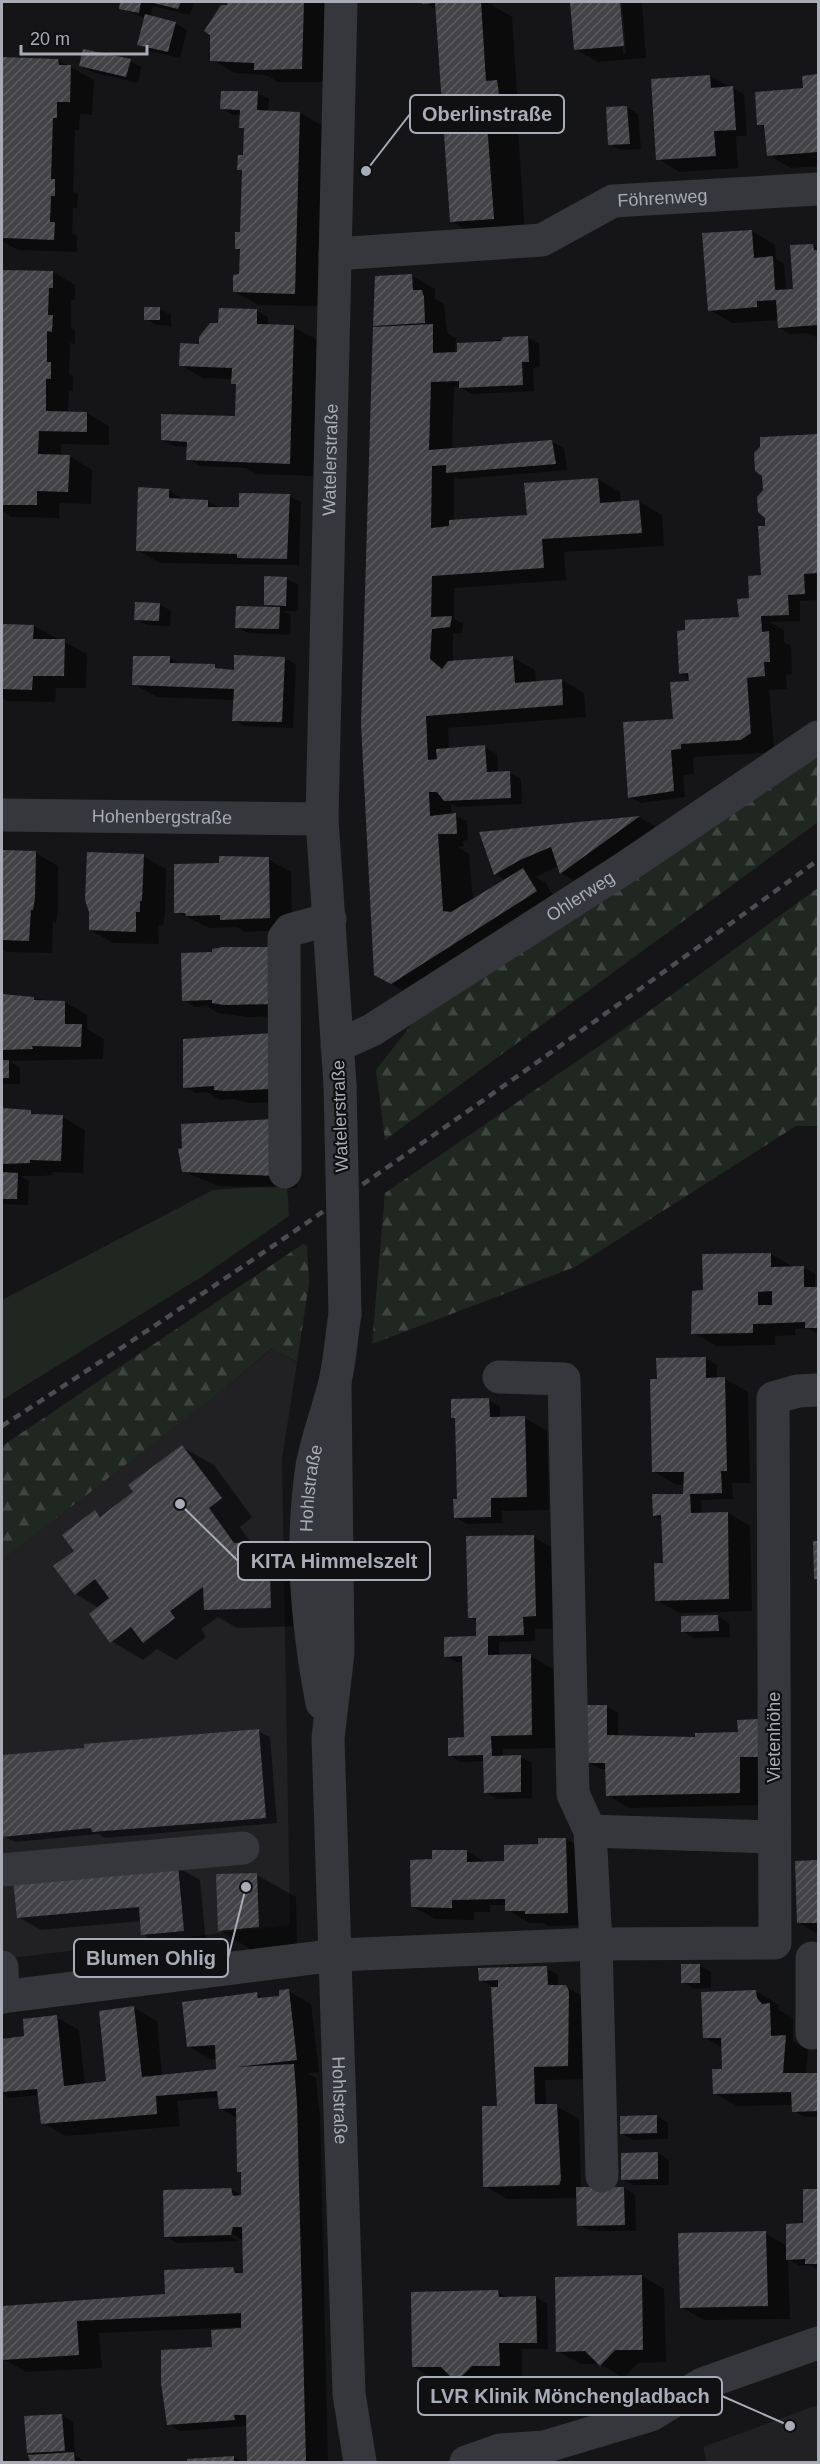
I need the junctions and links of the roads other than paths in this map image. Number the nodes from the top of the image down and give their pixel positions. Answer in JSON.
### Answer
{"nodes":[{"id":1,"x":341,"y":2,"type":"edge"},
{"id":2,"x":819,"y":189,"type":"edge"},
{"id":3,"x":335,"y":254,"type":"junction"},
{"id":4,"x":819,"y":737,"type":"edge"},
{"id":5,"x":2,"y":815,"type":"edge"},
{"id":6,"x":322,"y":819,"type":"junction"},
{"id":7,"x":330,"y":918,"type":"junction"},
{"id":8,"x":337,"y":1046,"type":"junction"},
{"id":9,"x":285,"y":1172,"type":"dead end"},
{"id":10,"x":345,"y":1314,"type":"joint"},
{"id":11,"x":499,"y":1377,"type":"dead end"},
{"id":12,"x":819,"y":1390,"type":"edge"},
{"id":13,"x":590,"y":1831,"type":"junction"},
{"id":14,"x":774,"y":1837,"type":"junction"},
{"id":15,"x":243,"y":1848,"type":"dead end"},
{"id":16,"x":2,"y":1870,"type":"edge"},
{"id":17,"x":596,"y":1944,"type":"junction"},
{"id":18,"x":775,"y":1944,"type":"junction"},
{"id":19,"x":337,"y":1955,"type":"junction"},
{"id":20,"x":815,"y":1958,"type":"edge"},
{"id":21,"x":2,"y":1987,"type":"edge"},
{"id":22,"x":812,"y":2033,"type":"dead end"},
{"id":23,"x":602,"y":2176,"type":"dead end"},
{"id":24,"x":819,"y":2343,"type":"edge"},
{"id":25,"x":546,"y":2455,"type":"edge"},
{"id":26,"x":360,"y":2463,"type":"edge"},
{"id":27,"x":466,"y":2463,"type":"edge"}],
"edges":[{"from":1,"to":3,"type":"street","name":"Watelerstraße"},
{"from":2,"to":3,"type":"street","name":"Föhrenweg"},
{"from":3,"to":6,"type":"street","name":"Watelerstraße"},
{"from":4,"to":8,"type":"street","name":"Ohlerweg"},
{"from":5,"to":6,"type":"street","name":"Hohenbergstraße"},
{"from":6,"to":7,"type":"street","name":"Watelerstraße"},
{"from":7,"to":8,"type":"street","name":"Watelerstraße"},
{"from":7,"to":9,"type":"street"},
{"from":8,"to":10,"type":"street","name":"Watelerstraße","bridge":true},
{"from":10,"to":19,"type":"street","name":"Hohlstraße"},
{"from":11,"to":13,"type":"street"},
{"from":12,"to":14,"type":"street","name":"Vietenhöhe"},
{"from":13,"to":14,"type":"street"},
{"from":13,"to":17,"type":"street"},
{"from":14,"to":18,"type":"street","name":"Vietenhöhe"},
{"from":15,"to":16,"type":"street"},
{"from":17,"to":18,"type":"street"},
{"from":17,"to":19,"type":"street"},
{"from":17,"to":23,"type":"street"},
{"from":18,"to":20,"type":"street"},
{"from":19,"to":21,"type":"street"},
{"from":19,"to":26,"type":"street","name":"Hohlstraße"},
{"from":20,"to":22,"type":"street"},
{"from":24,"to":25,"type":"street"},
{"from":25,"to":27,"type":"street"}]}
